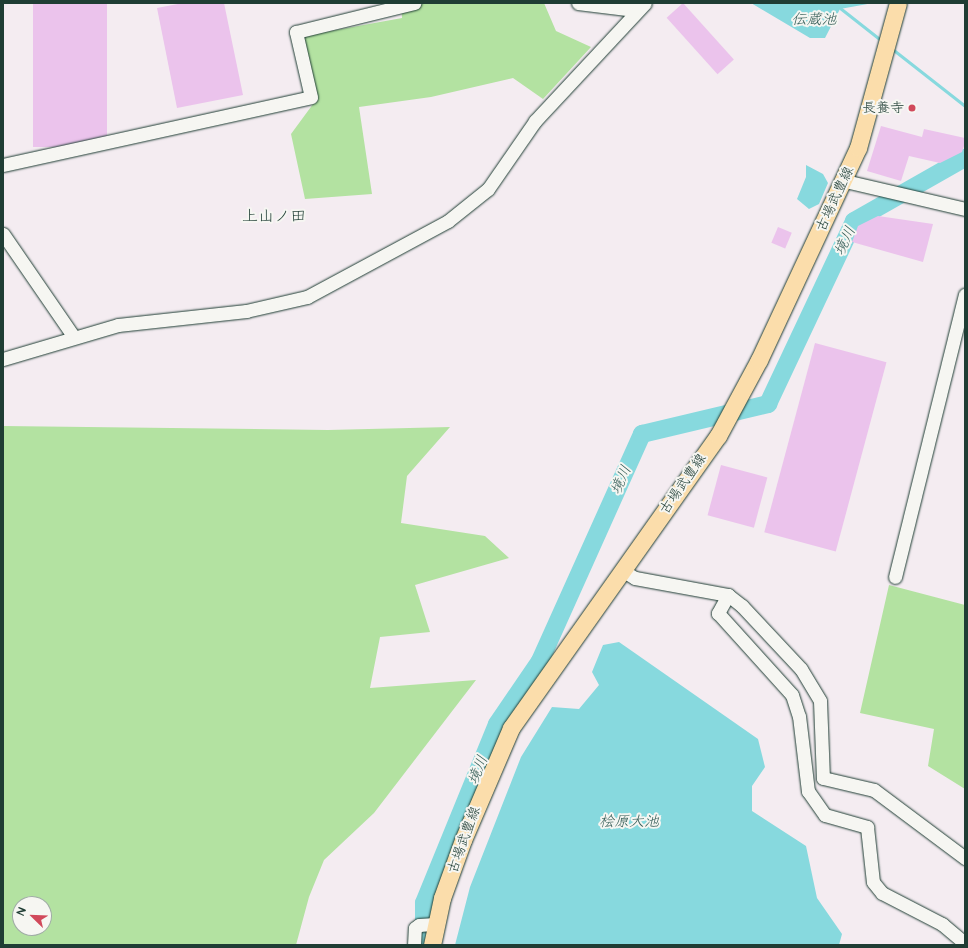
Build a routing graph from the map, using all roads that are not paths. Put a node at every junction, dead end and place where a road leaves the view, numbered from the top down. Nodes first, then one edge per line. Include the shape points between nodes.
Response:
1 (414, 3) edge
2 (578, 3) edge
3 (898, 3) edge
4 (640, 7) edge
5 (3, 165) edge
6 (845, 181) junction
7 (965, 209) edge
8 (3, 234) edge
9 (965, 295) edge
10 (73, 336) junction
11 (3, 359) edge
12 (622, 570) junction
13 (894, 577) dead end
14 (728, 595) junction
15 (965, 858) edge
16 (435, 924) junction
17 (962, 941) dead end
18 (414, 945) edge
19 (432, 945) edge

1 - 5 street via 296,32 311,97
2 - 4 street
3 - 6 main road, 古場武豊線 via 866,122
4 - 10 street via 535,121 488,189 448,221 307,297 276,306 118,326
6 - 7 street
6 - 12 main road, 古場武豊線 via 737,403 718,436
8 - 10 street
9 - 13 street
10 - 11 street
12 - 14 street via 635,578
12 - 16 main road, 古場武豊線 via 511,728 478,800
14 - 15 street via 787,653 820,701 823,778 874,790
14 - 17 street via 718,613 792,695 800,716 808,790 825,815 867,827 873,882 882,893 942,924
16 - 18 street via 415,928
16 - 19 main road, 古場武豊線

